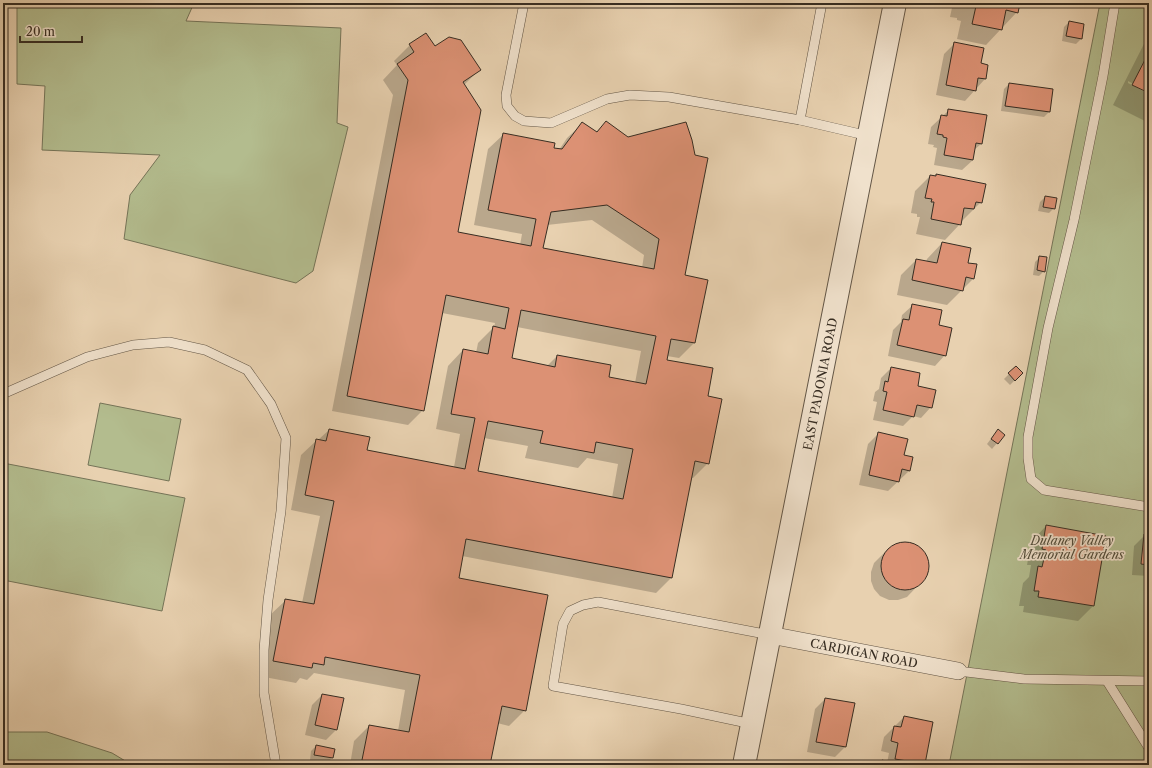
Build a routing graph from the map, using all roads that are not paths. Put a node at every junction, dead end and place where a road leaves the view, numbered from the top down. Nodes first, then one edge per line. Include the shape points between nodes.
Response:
1 (524, 3) edge
2 (822, 3) edge
3 (895, 3) edge
4 (1115, 3) edge
5 (800, 120) junction
6 (869, 136) junction
7 (3, 394) edge
8 (1149, 507) edge
9 (770, 635) junction
10 (958, 671) joint
11 (1149, 680) edge
12 (1107, 681) junction
13 (752, 724) junction
14 (1149, 748) edge
15 (276, 765) edge
16 (744, 765) edge

1 - 5 lane via 506,95 507,106 515,116 524,121 551,123 607,99 630,95 669,97
2 - 5 lane
3 - 6 street, EAST PADONIA ROAD
4 - 8 lane via 1074,220 1048,328 1028,437 1028,458 1031,479 1044,490
5 - 6 lane
6 - 9 street, EAST PADONIA ROAD
7 - 15 lane via 87,357 133,345 169,342 205,350 247,370 271,404 286,438 281,511 268,600 264,650 264,693
9 - 10 street, CARDIGAN ROAD
9 - 13 street, EAST PADONIA ROAD
9 - 13 lane via 598,602 570,611 563,624 553,686
10 - 12 lane via 1024,679
11 - 12 lane
12 - 14 lane
13 - 16 street, EAST PADONIA ROAD

